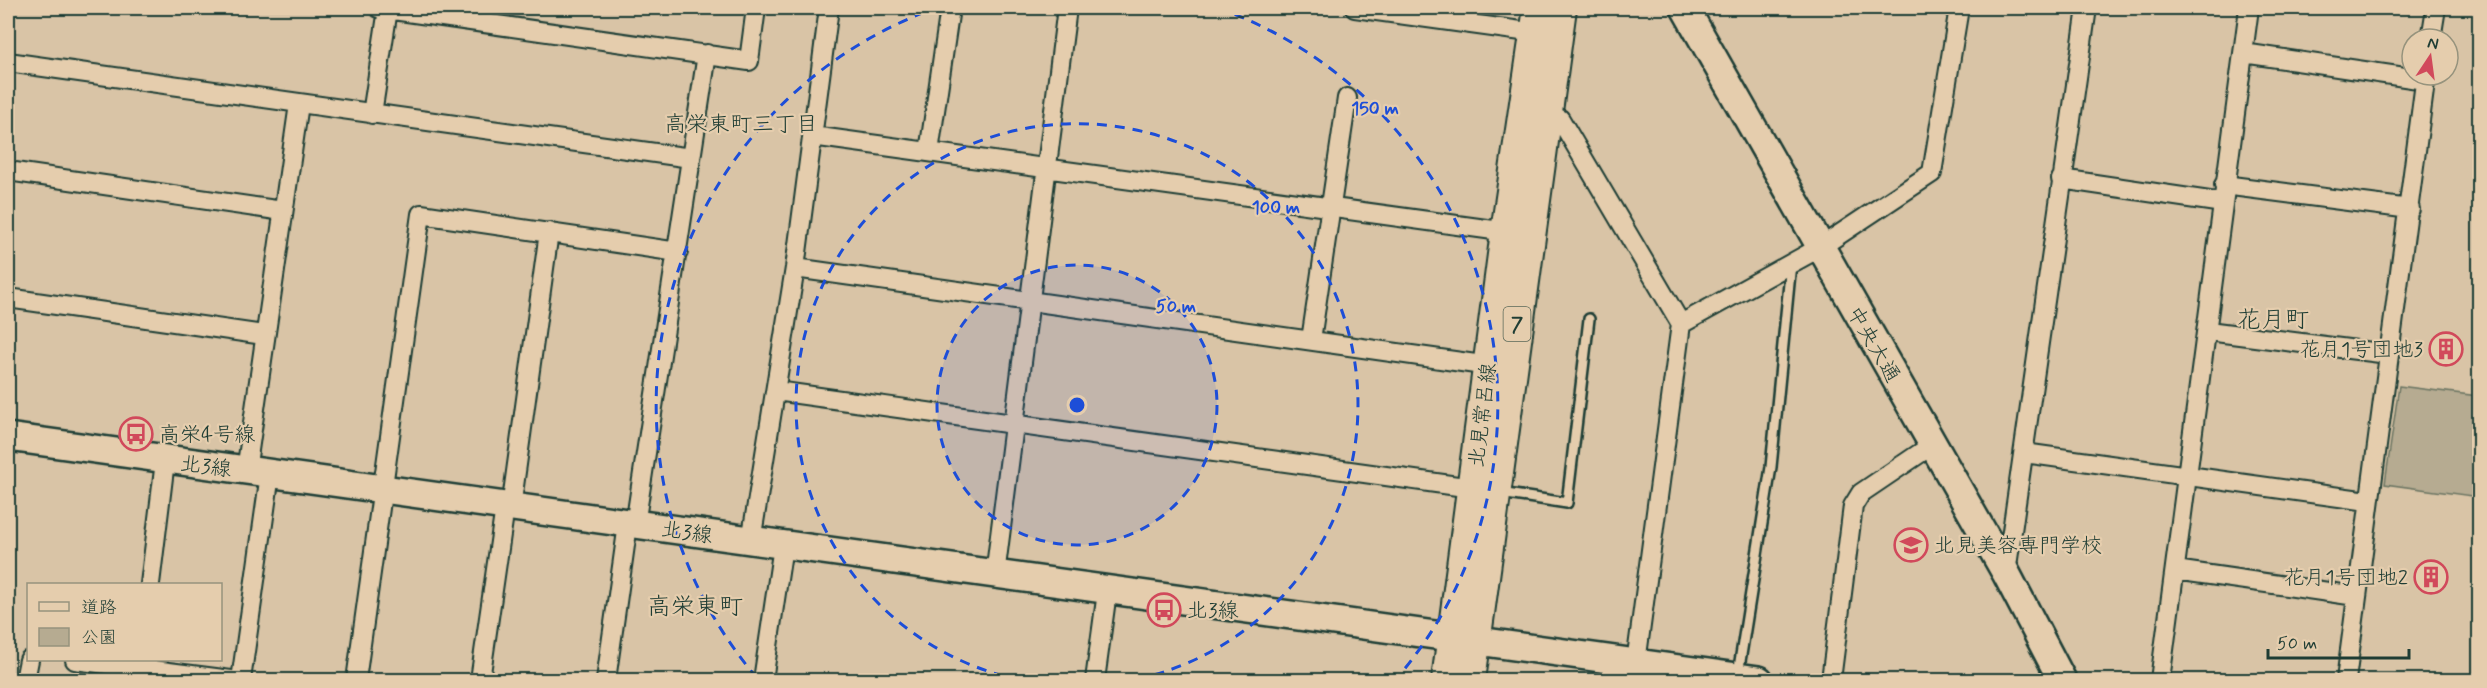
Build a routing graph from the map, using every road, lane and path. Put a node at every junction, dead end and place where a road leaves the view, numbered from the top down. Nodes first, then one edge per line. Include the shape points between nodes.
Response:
1 (384, 8) edge
2 (756, 8) edge
3 (829, 8) edge
4 (950, 8) edge
5 (1067, 8) edge
6 (1355, 8) edge
7 (1685, 8) edge
8 (1959, 8) edge
9 (2088, 8) edge
10 (2249, 8) edge
11 (2436, 8) edge
12 (1548, 21) edge
13 (2433, 27) edge
14 (2243, 53) junction
15 (707, 54) junction
16 (8, 62) edge
17 (2400, 74) edge
18 (2425, 87) edge
19 (1347, 98) dead end
20 (299, 104) junction
21 (372, 114) junction
22 (1545, 115) junction
23 (812, 136) junction
24 (929, 152) junction
25 (692, 158) junction
26 (1046, 170) junction
27 (8, 171) edge
28 (2061, 179) junction
29 (2224, 194) junction
30 (1330, 209) junction
31 (2410, 209) junction
32 (283, 211) junction
33 (549, 232) junction
34 (1517, 233) junction
35 (1820, 248) junction
36 (678, 252) junction
37 (1791, 263) junction
38 (795, 268) junction
39 (8, 298) edge
40 (1029, 300) junction
41 (1590, 319) dead end
42 (1681, 324) junction
43 (2208, 331) junction
44 (264, 335) junction
45 (1311, 340) junction
46 (2388, 354) junction
47 (1500, 367) junction
48 (776, 391) junction
49 (1015, 426) junction
50 (8, 437) edge
51 (1932, 445) junction
52 (2024, 453) junction
53 (165, 460) junction
54 (258, 472) junction
55 (2188, 475) junction
56 (380, 489) junction
57 (1483, 490) junction
58 (2368, 501) junction
59 (508, 507) junction
60 (632, 524) junction
61 (751, 541) junction
62 (783, 546) junction
63 (2175, 570) junction
64 (2006, 573) junction
65 (995, 575) junction
66 (150, 583) edge
67 (1107, 591) junction
68 (2356, 596) junction
69 (1464, 639) junction
70 (29, 661) edge
71 (81, 661) edge
72 (139, 670) edge
73 (1632, 672) edge
74 (1748, 679) edge
75 (763, 680) edge
76 (25, 681) edge
77 (231, 681) edge
78 (241, 681) edge
79 (356, 681) edge
80 (480, 681) edge
81 (606, 681) edge
82 (1095, 681) edge
83 (1447, 681) edge
84 (1470, 681) edge
85 (1831, 681) edge
86 (2062, 681) edge
87 (2160, 681) edge
88 (2346, 681) edge

1 - 15 street
1 - 21 street
2 - 15 street via 749,61
3 - 23 street
4 - 24 street
5 - 26 street
6 - 12 street
7 - 35 street, 中央大通
8 - 35 street via 1932,173
9 - 28 street
10 - 14 street
11 - 13 street
12 - 22 main road, 北見常呂線 / 7
12 - 34 main road, 北見常呂線 / 7
14 - 17 street
14 - 29 street
15 - 25 street
16 - 20 street
18 - 31 street
19 - 30 street
20 - 21 street
20 - 32 street
21 - 25 street
22 - 34 main road, 北見常呂線 / 7
22 - 42 street via 1560,119
23 - 24 street
23 - 38 street
24 - 26 street
25 - 36 street
26 - 30 street
26 - 40 street
27 - 32 street
28 - 29 street
28 - 52 street
29 - 31 street
29 - 43 street
30 - 34 street
30 - 45 street
31 - 46 street
32 - 44 street
33 - 36 street
33 - 56 street via 421,214
33 - 59 street
34 - 47 main road, 北見常呂線 / 7
35 - 37 street
35 - 51 street, 中央大通
36 - 60 street
37 - 42 street
37 - 74 lane
38 - 40 street
38 - 48 street
39 - 44 street
40 - 45 street
40 - 49 street
41 - 57 lane via 1567,503
42 - 73 street
43 - 46 street
43 - 55 street
44 - 54 street
45 - 47 street
46 - 58 street
47 - 57 main road, 北見常呂線 / 7
48 - 49 street
48 - 61 street
49 - 57 street
49 - 65 street
50 - 53 street, 北3線
51 - 64 street, 中央大通
51 - 85 street via 1861,493 1853,506
52 - 55 street
52 - 64 street
53 - 54 street, 北3線
53 - 66 street
54 - 56 street, 北3線
54 - 78 street
55 - 58 street
55 - 63 street
56 - 59 street, 北3線
56 - 79 street
57 - 69 main road, 北見常呂線 / 7
58 - 68 street
59 - 60 street, 北3線
59 - 80 street
60 - 61 street, 北3線
60 - 81 street
61 - 62 street, 北3線
62 - 65 street, 北3線
62 - 75 street
63 - 68 street
63 - 87 street
64 - 86 street, 中央大通
65 - 67 street, 北3線
67 - 69 street, 北3線
67 - 82 street
68 - 88 street
69 - 73 street, 北3線
69 - 83 main road, 北見常呂線 / 7
69 - 84 main road, 北見常呂線 / 7
70 - 76 street
71 - 72 street
72 - 77 street
73 - 74 street, 北3線

